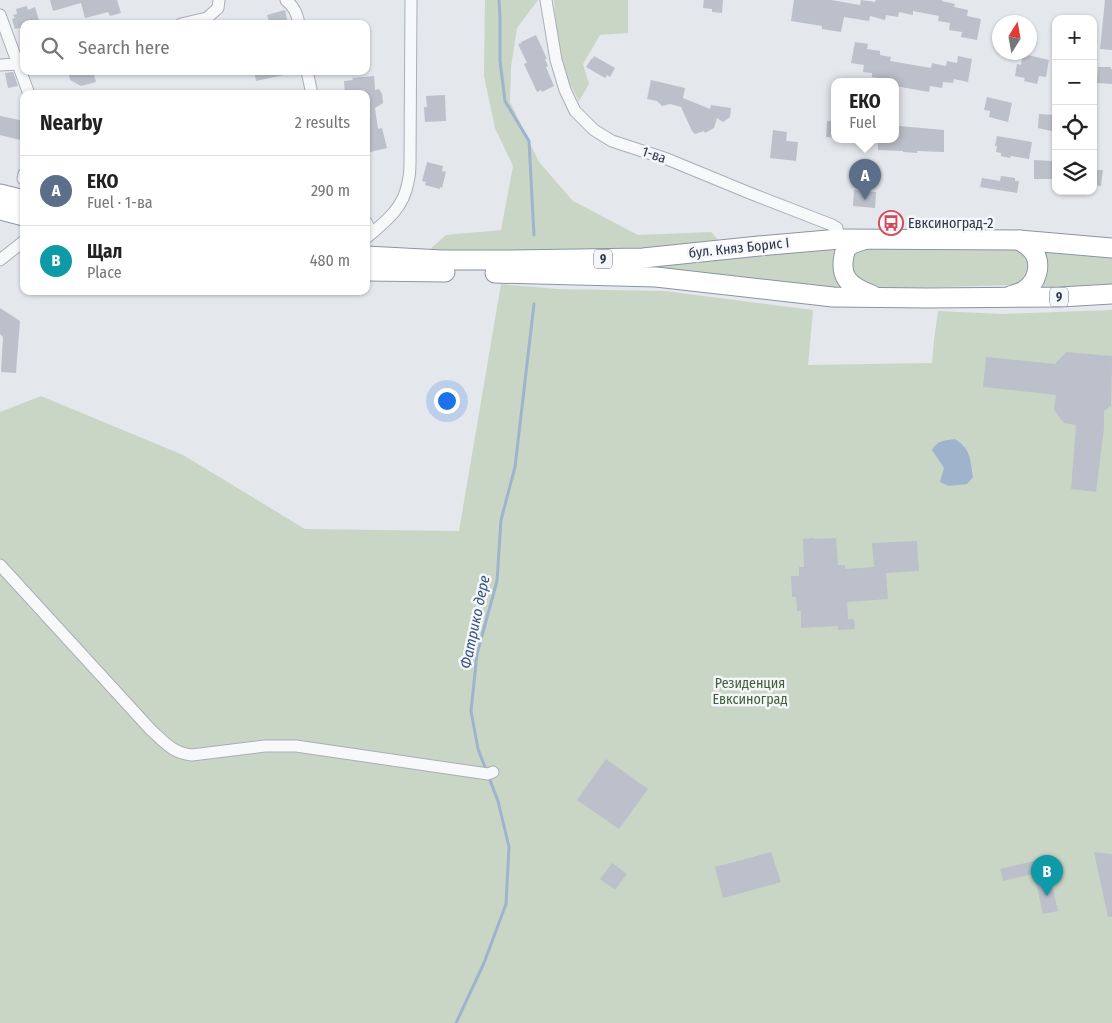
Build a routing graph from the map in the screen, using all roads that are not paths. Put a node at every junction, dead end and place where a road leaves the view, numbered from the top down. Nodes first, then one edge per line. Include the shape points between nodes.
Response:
1 (286, 0) edge
2 (411, 0) edge
3 (546, 0) edge
4 (219, 4) edge
5 (0, 15) edge
6 (198, 20) edge
7 (298, 20) edge
8 (20, 61) edge
9 (20, 63) edge
10 (0, 65) edge
11 (24, 75) edge
12 (308, 75) edge
13 (28, 90) edge
14 (311, 90) edge
15 (0, 194) edge
16 (20, 199) edge
17 (0, 210) edge
18 (20, 215) edge
19 (370, 235) edge
20 (839, 239) junction
21 (863, 240) junction
22 (1019, 240) junction
23 (20, 244) edge
24 (1112, 248) edge
25 (370, 256) edge
26 (0, 260) edge
27 (370, 271) edge
28 (1112, 294) edge
29 (879, 298) junction
30 (1006, 298) junction
31 (0, 565) edge
32 (493, 772) dead end

1 - 7 street via 293,6
2 - 19 street via 408,182 394,213
3 - 20 street, 1-ва via 556,60 565,90 575,111 594,130 612,141 667,159 832,225 838,228
4 - 6 street via 207,18
5 - 8 street
9 - 10 street
11 - 13 street
12 - 14 street
15 - 16 highway
17 - 18 highway
20 - 21 highway, бул. Княз Борис I / 9
20 - 25 highway, бул. Княз Борис I / 9 via 643,258 442,260
21 - 22 highway, бул. Княз Борис I / 9
21 - 29 highway via 846,248 844,273 852,286
22 - 24 highway, бул. Княз Борис I / 9
22 - 30 highway via 1034,253 1037,273 1026,290
23 - 26 street
27 - 29 highway, бул. Княз Борис I / 9 via 656,277 833,297
28 - 30 highway, бул. Княз Борис I / 9
29 - 30 highway, бул. Княз Борис I / 9
31 - 32 street via 151,730 182,754 296,746 488,774

